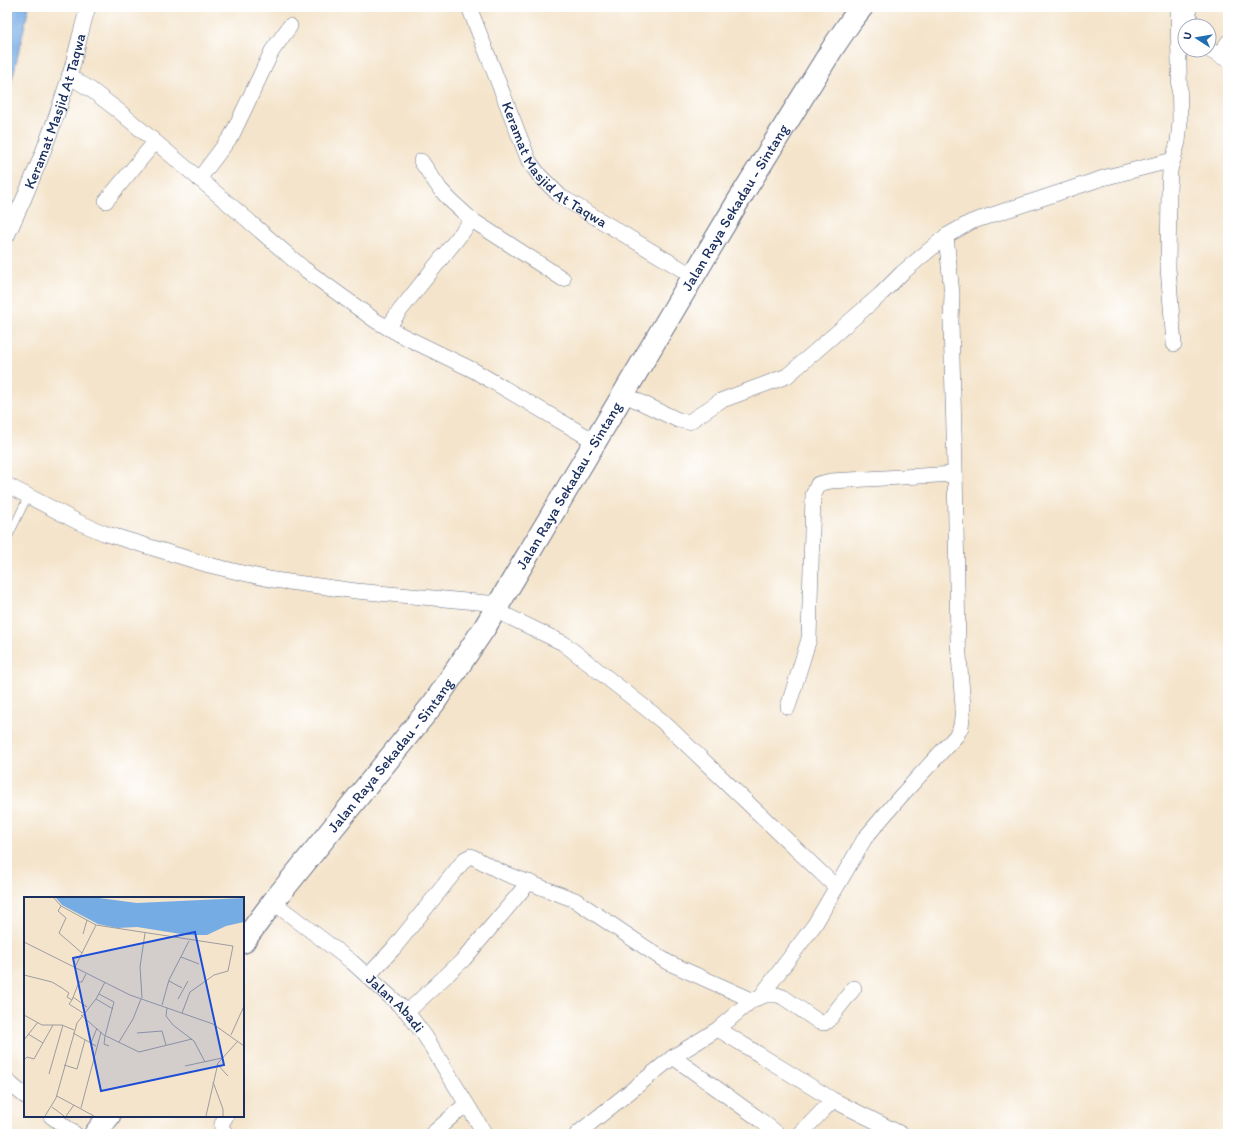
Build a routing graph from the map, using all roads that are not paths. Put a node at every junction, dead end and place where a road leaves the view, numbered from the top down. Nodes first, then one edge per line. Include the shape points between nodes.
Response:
1 (88, 7) edge
2 (468, 7) edge
3 (862, 7) edge
4 (1178, 7) edge
5 (1187, 7) edge
6 (1190, 18) edge
7 (290, 26) dead end
8 (1228, 42) edge
9 (1219, 55) edge
10 (69, 76) junction
11 (155, 142) junction
12 (421, 160) dead end
13 (1173, 160) junction
14 (199, 179) junction
15 (106, 201) dead end
16 (472, 220) junction
17 (7, 236) edge
18 (946, 236) junction
19 (693, 276) junction
20 (563, 279) dead end
21 (388, 328) junction
22 (1174, 344) dead end
23 (623, 394) junction
24 (596, 442) junction
25 (955, 474) junction
26 (7, 485) edge
27 (28, 496) junction
28 (7, 540) edge
29 (497, 607) junction
30 (788, 707) dead end
31 (529, 882) junction
32 (836, 887) junction
33 (273, 902) junction
34 (244, 941) edge
35 (368, 976) junction
36 (854, 988) dead end
37 (757, 998) junction
38 (407, 1012) junction
39 (718, 1029) junction
40 (673, 1057) junction
41 (7, 1081) edge
42 (24, 1095) edge
43 (833, 1100) junction
44 (466, 1104) junction
45 (52, 1117) edge
46 (108, 1117) edge
47 (226, 1117) edge
48 (75, 1134) edge
49 (95, 1134) edge
50 (227, 1134) edge
51 (432, 1134) edge
52 (485, 1134) edge
53 (577, 1134) edge
54 (778, 1134) edge
55 (800, 1134) edge
56 (901, 1134) edge

1 - 10 street, Keramat Masjid At Taqwa
2 - 19 street, Keramat Masjid At Taqwa via 526,154 539,175 560,196
3 - 19 highway, Jalan Raya Sekadau - Sintang via 834,46
4 - 13 street via 1180,122
5 - 6 street
7 - 14 street via 272,51 232,135
8 - 9 street
10 - 11 street via 105,100
10 - 17 street, Keramat Masjid At Taqwa via 20,209
11 - 14 street
11 - 15 street
12 - 16 street via 440,189
13 - 18 street via 1103,178 992,214
13 - 22 street via 1169,180 1168,268
14 - 21 street via 303,268
16 - 20 street
16 - 21 street
18 - 23 street via 787,376 720,401 689,422 678,420
18 - 25 street via 952,294
19 - 23 highway, Jalan Raya Sekadau - Sintang
21 - 24 street via 473,370
23 - 24 highway, Jalan Raya Sekadau - Sintang
24 - 29 highway, Jalan Raya Sekadau - Sintang
25 - 30 street via 831,481 818,484 813,495 809,639
25 - 32 street via 958,642 963,707 961,728 865,838
26 - 27 street
27 - 28 lane
27 - 29 street via 90,528 238,572 274,580
29 - 32 street via 563,643 662,721
29 - 33 highway, Jalan Raya Sekadau - Sintang via 434,703
31 - 35 street via 497,870 474,857 468,857
31 - 37 street via 575,900 667,962
31 - 38 street via 464,959
32 - 37 street via 815,924
33 - 34 highway, Jalan Raya Sekadau - Sintang
33 - 35 street, Jalan Abadi
35 - 38 street, Jalan Abadi
36 - 37 street via 824,1023 783,997 772,995
37 - 39 street
38 - 44 street, Jalan Abadi via 425,1036
39 - 40 street
39 - 43 street
40 - 53 street
40 - 54 street
41 - 42 street
43 - 55 street
43 - 56 street
44 - 51 street
44 - 52 street, Jalan Abadi
45 - 48 street
46 - 49 highway
47 - 50 street via 221,1126

